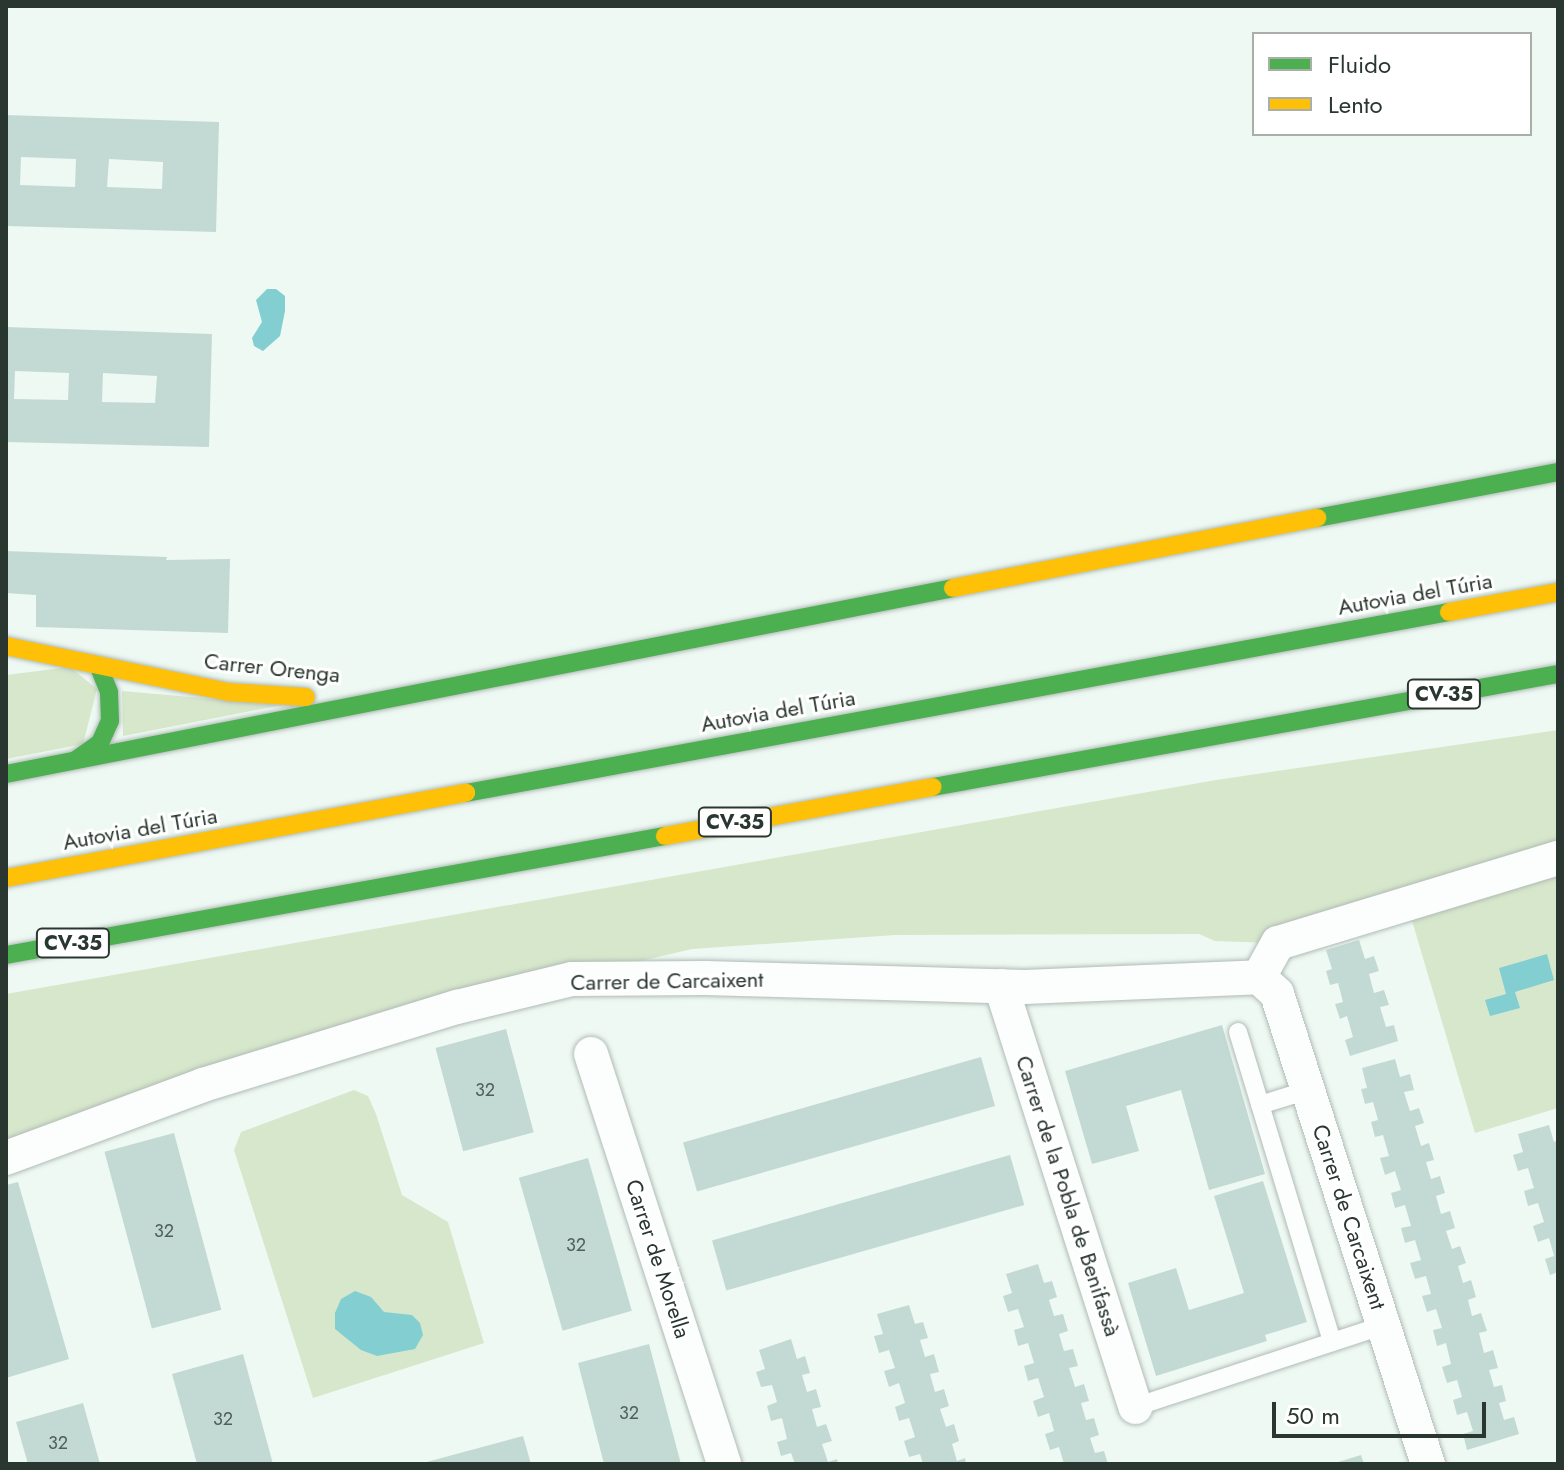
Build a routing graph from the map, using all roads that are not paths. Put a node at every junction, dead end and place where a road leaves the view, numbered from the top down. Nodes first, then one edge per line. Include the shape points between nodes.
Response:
1 (1558, 472) edge
2 (1558, 592) edge
3 (6, 646) edge
4 (99, 667) junction
5 (1558, 674) edge
6 (364, 701) junction
7 (77, 759) junction
8 (6, 774) edge
9 (1558, 858) edge
10 (6, 878) edge
11 (6, 955) edge
12 (1259, 977) junction
13 (1001, 986) junction
14 (1238, 1032) dead end
15 (591, 1054) dead end
16 (1308, 1090) junction
17 (1260, 1105) junction
18 (6, 1158) edge
19 (1384, 1325) junction
20 (1332, 1342) junction
21 (1135, 1407) joint
22 (724, 1464) edge
23 (1428, 1464) edge

1 - 6 main road
2 - 10 main road, Autovia del Túria
3 - 4 main road, Carrer Orenga
4 - 6 main road, Carrer Orenga via 228,692
4 - 7 main road via 109,692 110,721 100,743
5 - 11 main road, CV-35
6 - 7 main road, Carrer Orenga
7 - 8 main road, Carrer Orenga
9 - 12 street via 1278,943
12 - 13 street, Carrer de Carcaixent
12 - 16 street, Carrer de Carcaixent via 1277,994
13 - 18 street, Carrer de Carcaixent via 572,979 457,1007 203,1085
13 - 21 street, Carrer de la Pobla de Benifassà
14 - 17 lane
15 - 22 street, Carrer de Morella
16 - 17 lane
16 - 19 street, Carrer de Carcaixent
17 - 20 lane
19 - 20 lane
19 - 23 street, Carrer de Carcaixent
20 - 21 lane

